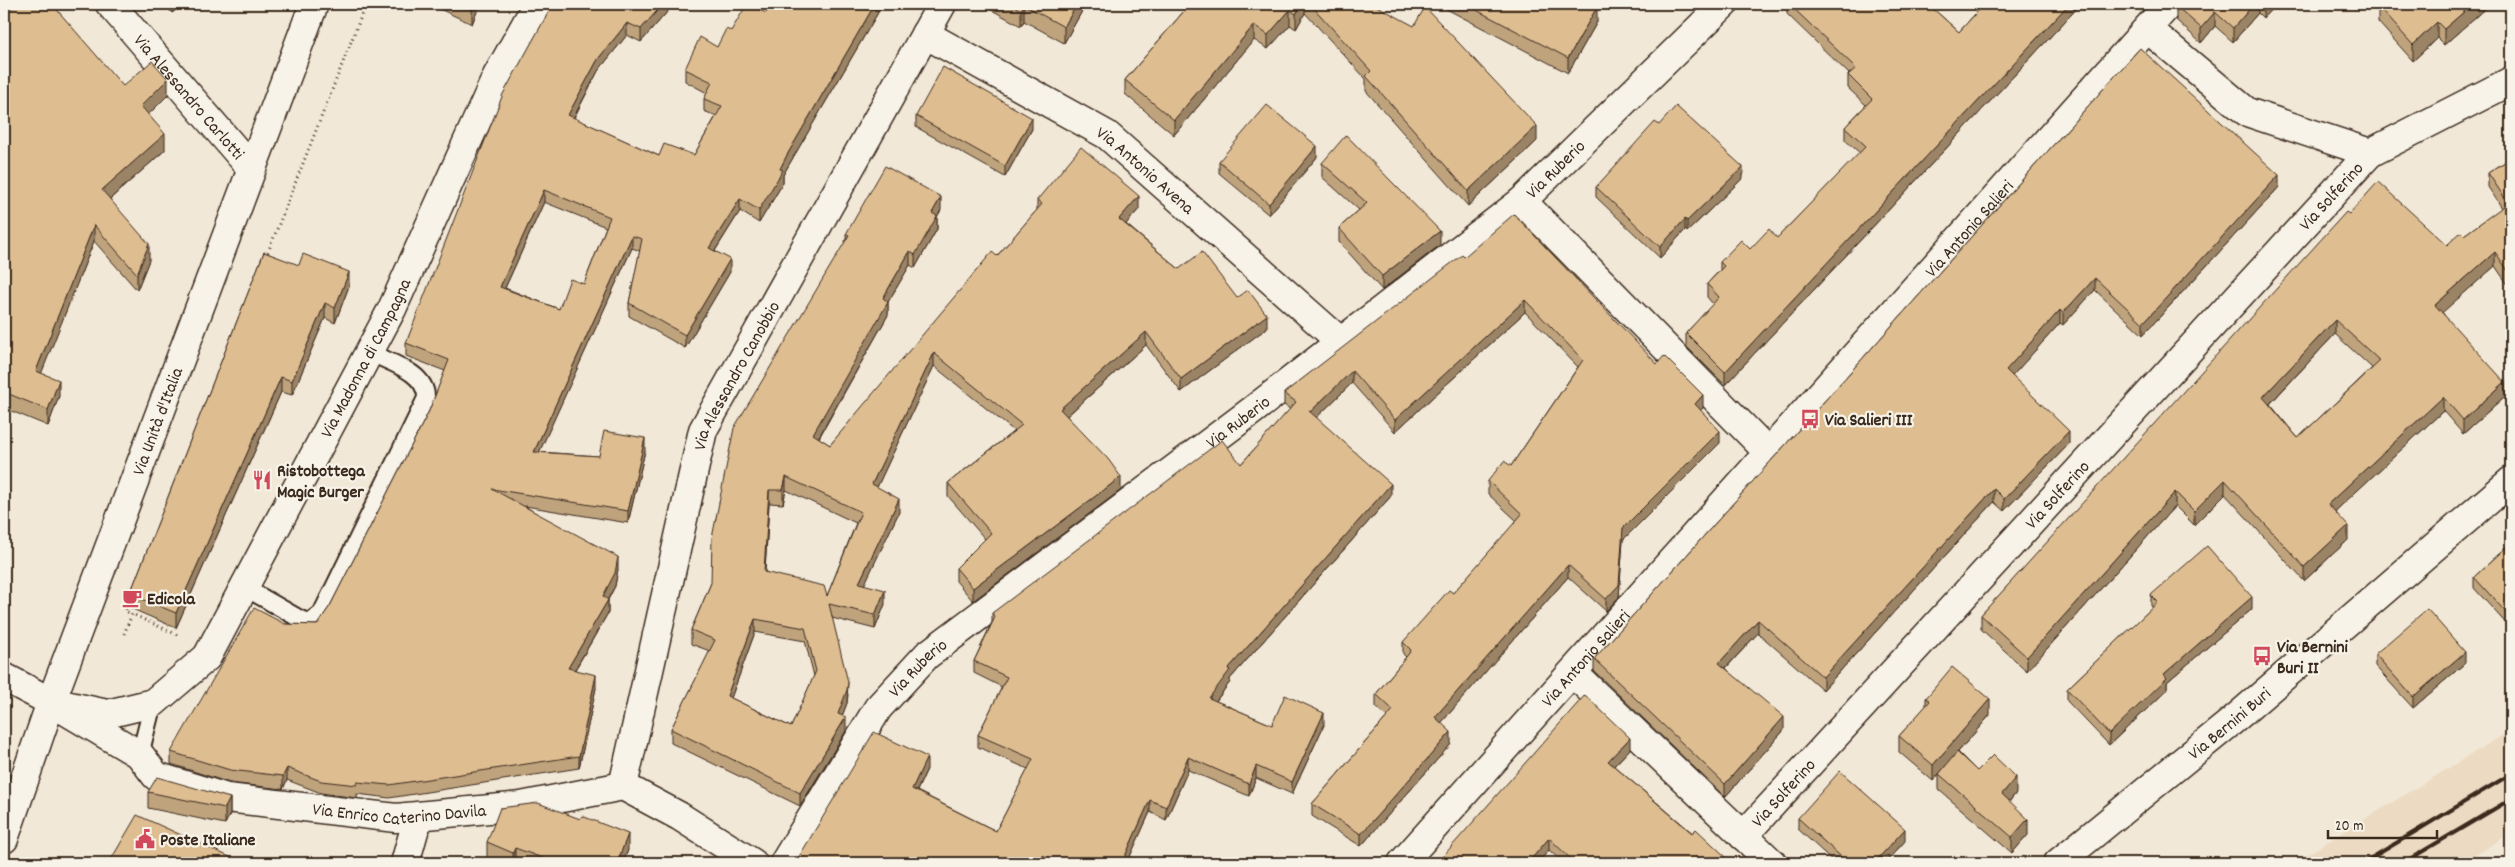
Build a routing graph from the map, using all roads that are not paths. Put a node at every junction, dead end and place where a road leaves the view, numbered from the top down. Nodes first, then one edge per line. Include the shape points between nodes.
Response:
1 (110, 4) edge
2 (314, 4) edge
3 (537, 4) edge
4 (942, 4) edge
5 (1724, 4) edge
6 (2169, 4) edge
7 (2148, 29) junction
8 (925, 34) junction
9 (2511, 81) edge
10 (2370, 152) junction
11 (251, 168) junction
12 (1522, 201) junction
13 (1341, 342) junction
14 (369, 352) junction
15 (1769, 452) junction
16 (2511, 481) edge
17 (244, 587) junction
18 (1573, 673) junction
19 (4, 677) edge
20 (51, 702) junction
21 (153, 703) junction
22 (140, 755) junction
23 (623, 786) junction
24 (418, 817) junction
25 (1743, 836) junction
26 (4, 839) edge
27 (405, 863) edge
28 (752, 863) edge
29 (784, 863) edge
30 (1402, 863) edge
31 (1772, 863) edge
32 (2058, 863) edge

1 - 11 street, Via Alessandro Carlotti
2 - 11 street, Via Unità d'Italia
3 - 14 street, Via Madonna di Campagna via 497,76 392,309
4 - 8 street, Via Alessandro Canobbio
5 - 12 street, Via Ruberio
6 - 7 street, Via Antonio Salieri
7 - 10 street, Via Solferino via 2247,112
7 - 15 street, Via Antonio Salieri
8 - 13 street, Via Antonio Avena via 1107,135
8 - 23 street, Via Alessandro Canobbio via 703,430
9 - 10 street, Via Solferino
10 - 25 street, Via Solferino
11 - 20 street, Via Unità d'Italia
12 - 13 street, Via Ruberio
12 - 15 street
13 - 29 street, Via Ruberio via 927,655 878,708
14 - 17 street, Via Madonna di Campagna
14 - 17 lane via 417,376 426,390 426,398 321,614 309,622 300,619
15 - 18 street, Via Antonio Salieri
16 - 32 street, Via Bernini Buri via 2231,722
17 - 21 street, Via Madonna di Campagna via 207,657
18 - 25 street, Via Solferino
18 - 30 street, Via Antonio Salieri
19 - 20 street
20 - 21 street, Via Madonna di Campagna via 106,714
20 - 22 street, Via Enrico Caterino Davila
20 - 26 street, Via Unità d'Italia
21 - 22 lane
22 - 24 street, Via Enrico Caterino Davila via 156,776 227,798 396,818
23 - 24 street, Via Enrico Caterino Davila via 521,806
23 - 28 street via 679,816
24 - 27 street
25 - 31 street, Via Solferino

